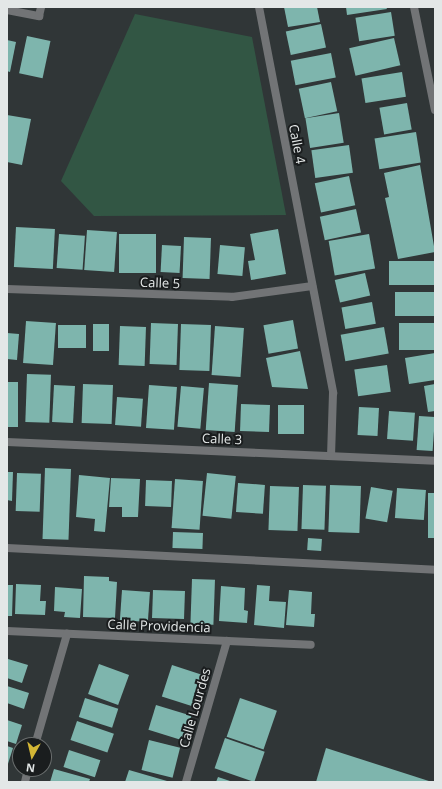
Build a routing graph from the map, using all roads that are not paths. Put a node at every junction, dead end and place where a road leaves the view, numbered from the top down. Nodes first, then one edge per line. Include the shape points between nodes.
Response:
1 (41, 7) edge
2 (258, 7) edge
3 (414, 7) edge
4 (7, 10) edge
5 (435, 110) edge
6 (312, 286) junction
7 (7, 289) edge
8 (7, 442) edge
9 (331, 456) junction
10 (435, 460) edge
11 (7, 548) edge
12 (435, 570) edge
13 (7, 631) edge
14 (67, 634) junction
15 (228, 641) junction
16 (311, 645) dead end
17 (37, 737) edge
18 (186, 782) edge

1 - 4 street via 39,16
2 - 6 street, Calle 4
3 - 5 street
6 - 7 street, Calle 5 via 232,297
6 - 9 street, Calle 4 via 333,393
8 - 9 street, Calle 3
9 - 10 street, Calle 3
11 - 12 street
13 - 14 street, Calle Providencia
14 - 15 street, Calle Providencia
14 - 17 street
15 - 16 street, Calle Providencia
15 - 18 street, Calle Lourdes

